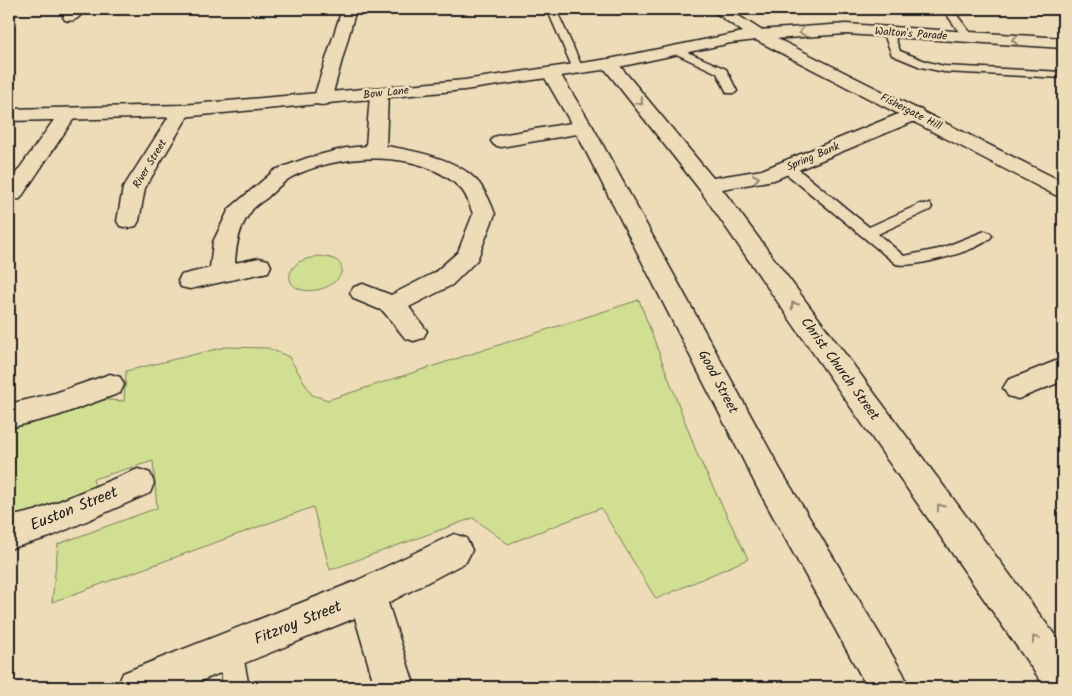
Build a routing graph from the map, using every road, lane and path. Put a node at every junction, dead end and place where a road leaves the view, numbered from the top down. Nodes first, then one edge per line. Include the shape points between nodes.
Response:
1 (349, 9) edge
2 (551, 9) edge
3 (719, 9) edge
4 (950, 12) dead end
5 (888, 32) junction
6 (758, 35) junction
7 (968, 38) junction
8 (1063, 42) edge
9 (676, 50) junction
10 (609, 64) junction
11 (578, 69) junction
12 (551, 73) junction
13 (1063, 75) edge
14 (731, 91) dead end
15 (379, 94) junction
16 (322, 100) junction
17 (182, 111) junction
18 (68, 114) junction
19 (915, 114) junction
20 (9, 115) edge
21 (583, 127) junction
22 (501, 141) dead end
23 (376, 150) junction
24 (788, 168) junction
25 (708, 185) junction
26 (1063, 190) edge
27 (12, 194) dead end
28 (925, 207) dead end
29 (128, 221) dead end
30 (868, 233) junction
31 (985, 236) dead end
32 (260, 266) dead end
33 (222, 274) junction
34 (190, 281) dead end
35 (363, 293) dead end
36 (392, 305) junction
37 (414, 331) dead end
38 (1063, 369) edge
39 (110, 385) dead end
40 (1018, 388) dead end
41 (9, 416) edge
42 (138, 483) dead end
43 (9, 533) edge
44 (454, 550) dead end
45 (367, 595) junction
46 (230, 650) junction
47 (1063, 679) edge
48 (137, 687) edge
49 (236, 687) edge
50 (395, 687) edge
51 (889, 687) edge

1 - 16 street
2 - 11 lane
3 - 6 street, Fishergate Hill
4 - 7 lane
5 -> 6 street, Walton's Parade via 814,29 786,35
5 - 7 street, Walton's Parade
5 - 13 lane via 896,53 925,65 944,69
6 - 9 street, Bow Lane
6 - 19 street, Fishergate Hill
8 -> 7 street, Walton's Parade
9 - 10 street, Bow Lane
9 - 14 lane via 722,71
10 - 11 street, Bow Lane
10 -> 25 street, Christ Church Street
11 - 12 street, Bow Lane
12 - 15 street, Bow Lane
12 - 21 street, Good Street
15 - 16 street, Bow Lane
15 - 23 street
16 - 17 street, Bow Lane
17 - 18 street, Bow Lane
17 - 29 street, River Street via 134,188
18 - 20 street, Bow Lane
18 - 27 street
19 - 24 street, Spring Bank
19 - 26 street, Fishergate Hill
21 - 22 street
21 - 51 street, Good Street via 769,479
23 - 33 street via 314,162 282,174 240,209 225,242
23 - 36 street via 410,156 454,174 470,186 484,214 469,255 443,279
25 -> 24 street, Spring Bank via 767,176
24 - 30 lane
47 -> 25 street, Christ Church Street
28 - 30 lane
30 - 31 lane via 901,261 919,260
32 - 33 street
33 - 34 street
35 - 36 street
36 - 37 street
38 - 40 street
39 - 41 street via 57,404
42 - 43 street, Euston Street via 38,526
44 - 45 street, Fitzroy Street
45 - 46 street, Fitzroy Street
45 - 50 street
46 - 48 street, Fitzroy Street
46 - 49 lane

